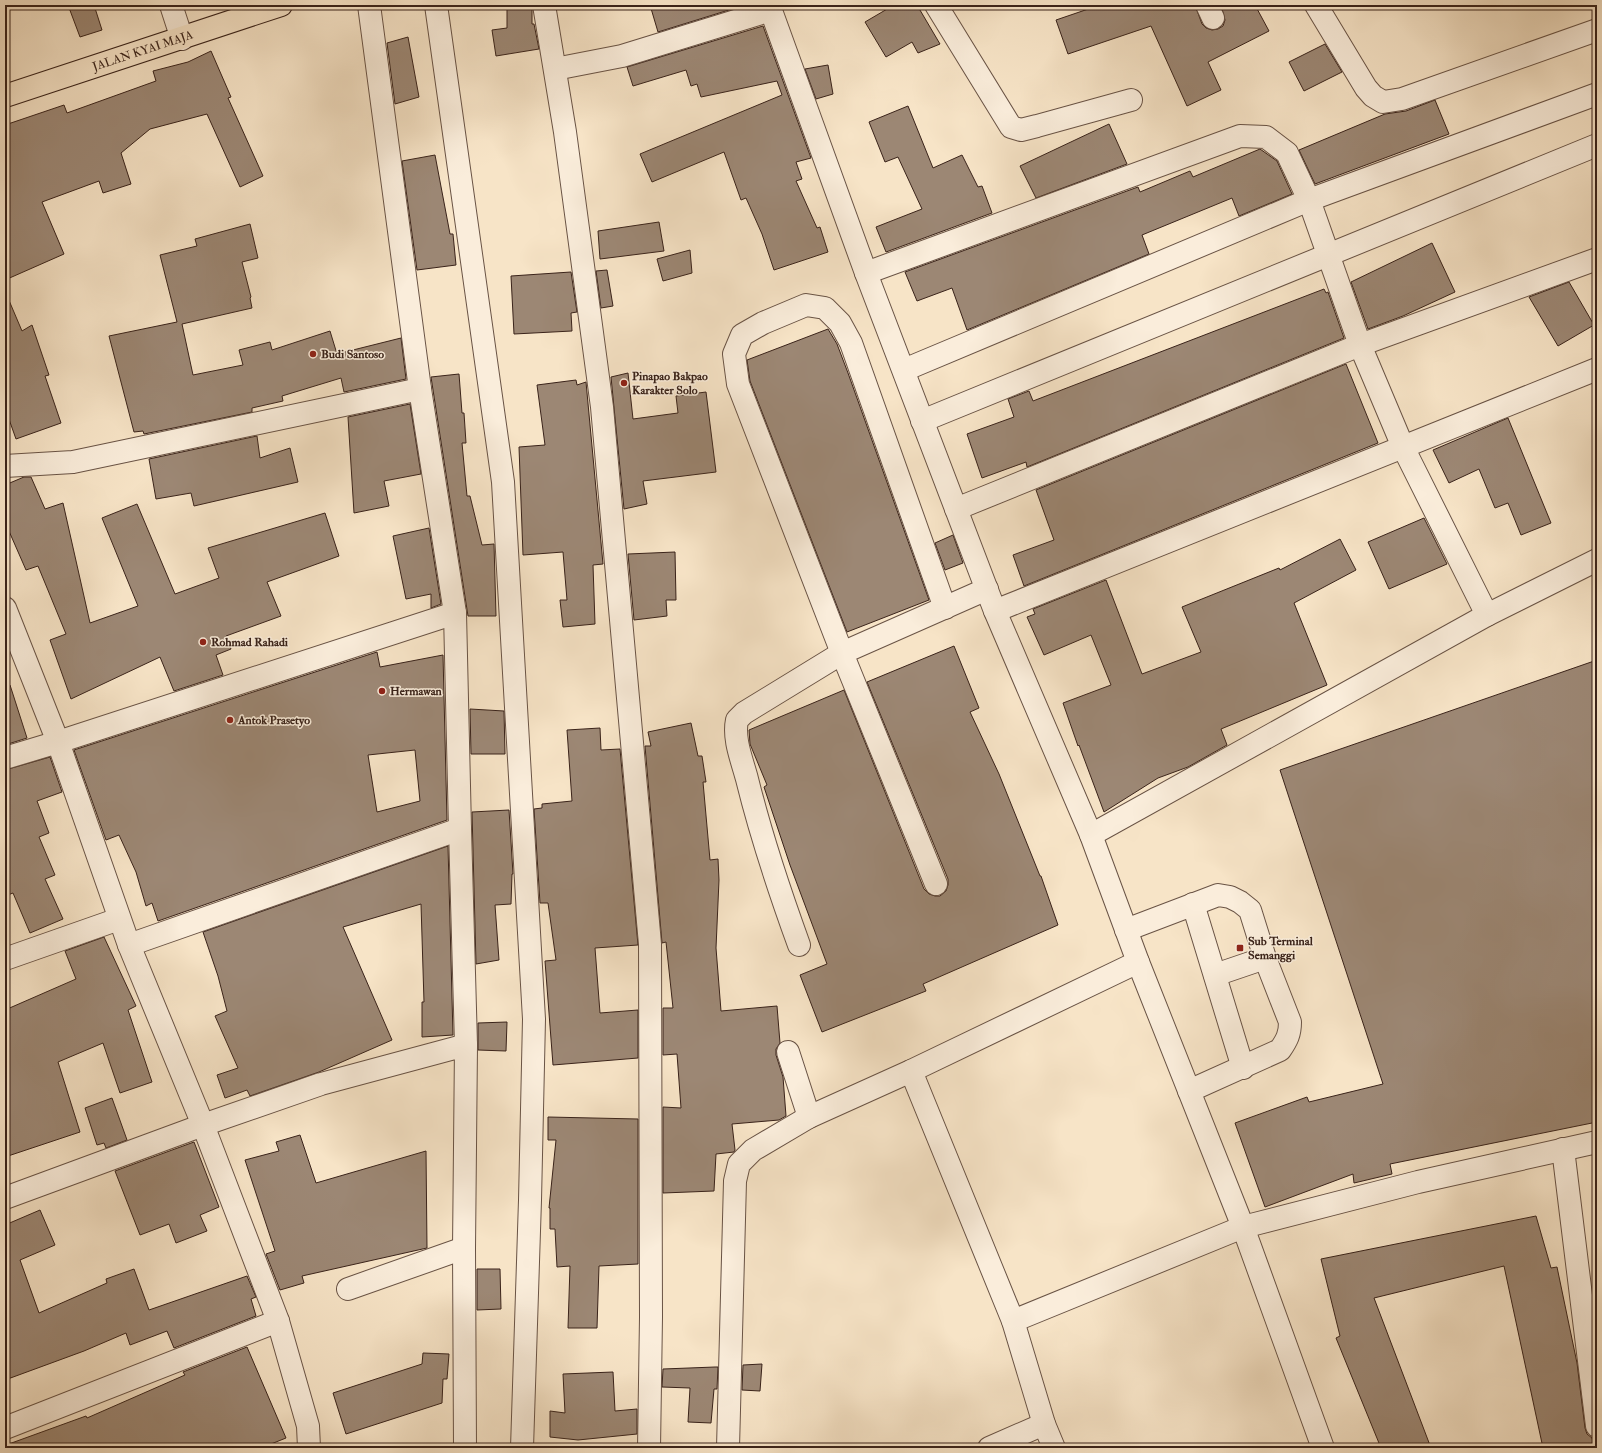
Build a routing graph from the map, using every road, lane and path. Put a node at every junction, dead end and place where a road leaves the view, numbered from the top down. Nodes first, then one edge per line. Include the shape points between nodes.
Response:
1 (171, 5) edge
2 (281, 5) edge
3 (370, 5) edge
4 (436, 5) edge
5 (544, 5) edge
6 (936, 5) edge
7 (1316, 5) edge
8 (770, 7) edge
9 (1597, 30) edge
10 (182, 39) junction
11 (555, 69) junction
12 (1597, 94) edge
13 (5, 96) edge
14 (1131, 100) dead end
15 (1597, 145) edge
16 (1309, 200) junction
17 (1328, 254) junction
18 (1597, 259) edge
19 (866, 272) junction
20 (1360, 345) junction
21 (1597, 369) edge
22 (904, 370) junction
23 (420, 389) junction
24 (922, 421) junction
25 (1403, 447) junction
26 (5, 466) edge
27 (956, 509) junction
28 (1597, 560) edge
29 (987, 589) junction
30 (5, 608) edge
31 (945, 608) junction
32 (995, 611) junction
33 (455, 613) junction
34 (1487, 615) junction
35 (842, 653) junction
36 (58, 742) junction
37 (5, 758) edge
38 (460, 829) junction
39 (1091, 836) junction
40 (936, 884) dead end
41 (1193, 904) junction
42 (120, 919) junction
43 (1126, 930) junction
44 (129, 945) junction
45 (799, 945) dead end
46 (1265, 958) junction
47 (5, 959) edge
48 (1138, 962) junction
49 (1215, 975) junction
50 (466, 1045) junction
51 (788, 1052) dead end
52 (1242, 1068) junction
53 (911, 1071) junction
54 (1189, 1091) junction
55 (809, 1117) junction
56 (203, 1125) junction
57 (1597, 1142) edge
58 (1563, 1149) junction
59 (5, 1198) edge
60 (1243, 1227) junction
61 (464, 1248) junction
62 (348, 1290) dead end
63 (278, 1321) junction
64 (1013, 1321) junction
65 (1044, 1424) junction
66 (1597, 1426) edge
67 (5, 1428) edge
68 (309, 1448) edge
69 (465, 1448) edge
70 (522, 1448) edge
71 (649, 1448) edge
72 (728, 1448) edge
73 (989, 1448) edge
74 (1054, 1448) edge
75 (1322, 1448) edge

1 - 10 street
2 - 10 main road, JALAN KYAI MAJA
3 - 23 street
4 - 70 street via 503,482 534,1019
5 - 11 street
6 - 14 street via 1011,127 1021,130
7 - 9 street via 1366,88 1383,102 1402,99
8 - 11 street via 622,56
8 - 19 street
10 - 13 main road, JALAN KYAI MAJA
11 - 71 street via 602,407 650,944
12 - 16 street
15 - 17 street
16 - 17 street
16 - 19 street via 1287,153 1266,137 1240,136
16 - 22 street
17 - 20 street
17 - 24 street
18 - 20 street
19 - 22 street
20 - 25 street
20 - 27 street
21 - 25 street
22 - 24 street
23 - 26 street via 73,462
23 - 33 street
24 - 27 street
25 - 32 street
25 - 34 street
27 - 29 street
28 - 34 street
29 - 31 street
29 - 32 street
30 - 36 street
31 - 35 street
31 - 35 street via 851,343 840,323 825,308 806,306 763,323 742,335 734,354 738,384
32 - 39 street
33 - 36 street
33 - 38 street
34 - 39 street
35 - 40 street
35 - 45 street via 744,713 737,720 736,726 737,740 759,830
36 - 37 street
36 - 42 street
38 - 44 street
38 - 50 street
39 - 43 street
41 - 43 street
41 - 46 street via 1218,895 1240,902 1250,910
41 - 49 street
42 - 44 street
42 - 47 street
43 - 48 street
44 - 56 street
46 - 49 street
46 - 52 street via 1290,1022 1290,1032 1280,1050
48 - 53 street
48 - 54 street
49 - 52 street
50 - 56 street via 321,1084
50 - 61 street
51 - 55 street
52 - 54 street
53 - 55 street
53 - 64 street
54 - 60 street
55 - 72 street via 753,1150 739,1164 735,1181
56 - 59 street
56 - 63 street
57 - 58 street
58 - 60 street via 1418,1182
58 - 66 street
60 - 64 street
60 - 75 street
61 - 62 street
61 - 69 street
63 - 67 street
63 - 68 street via 308,1426
64 - 65 street
65 - 73 street
65 - 74 street

